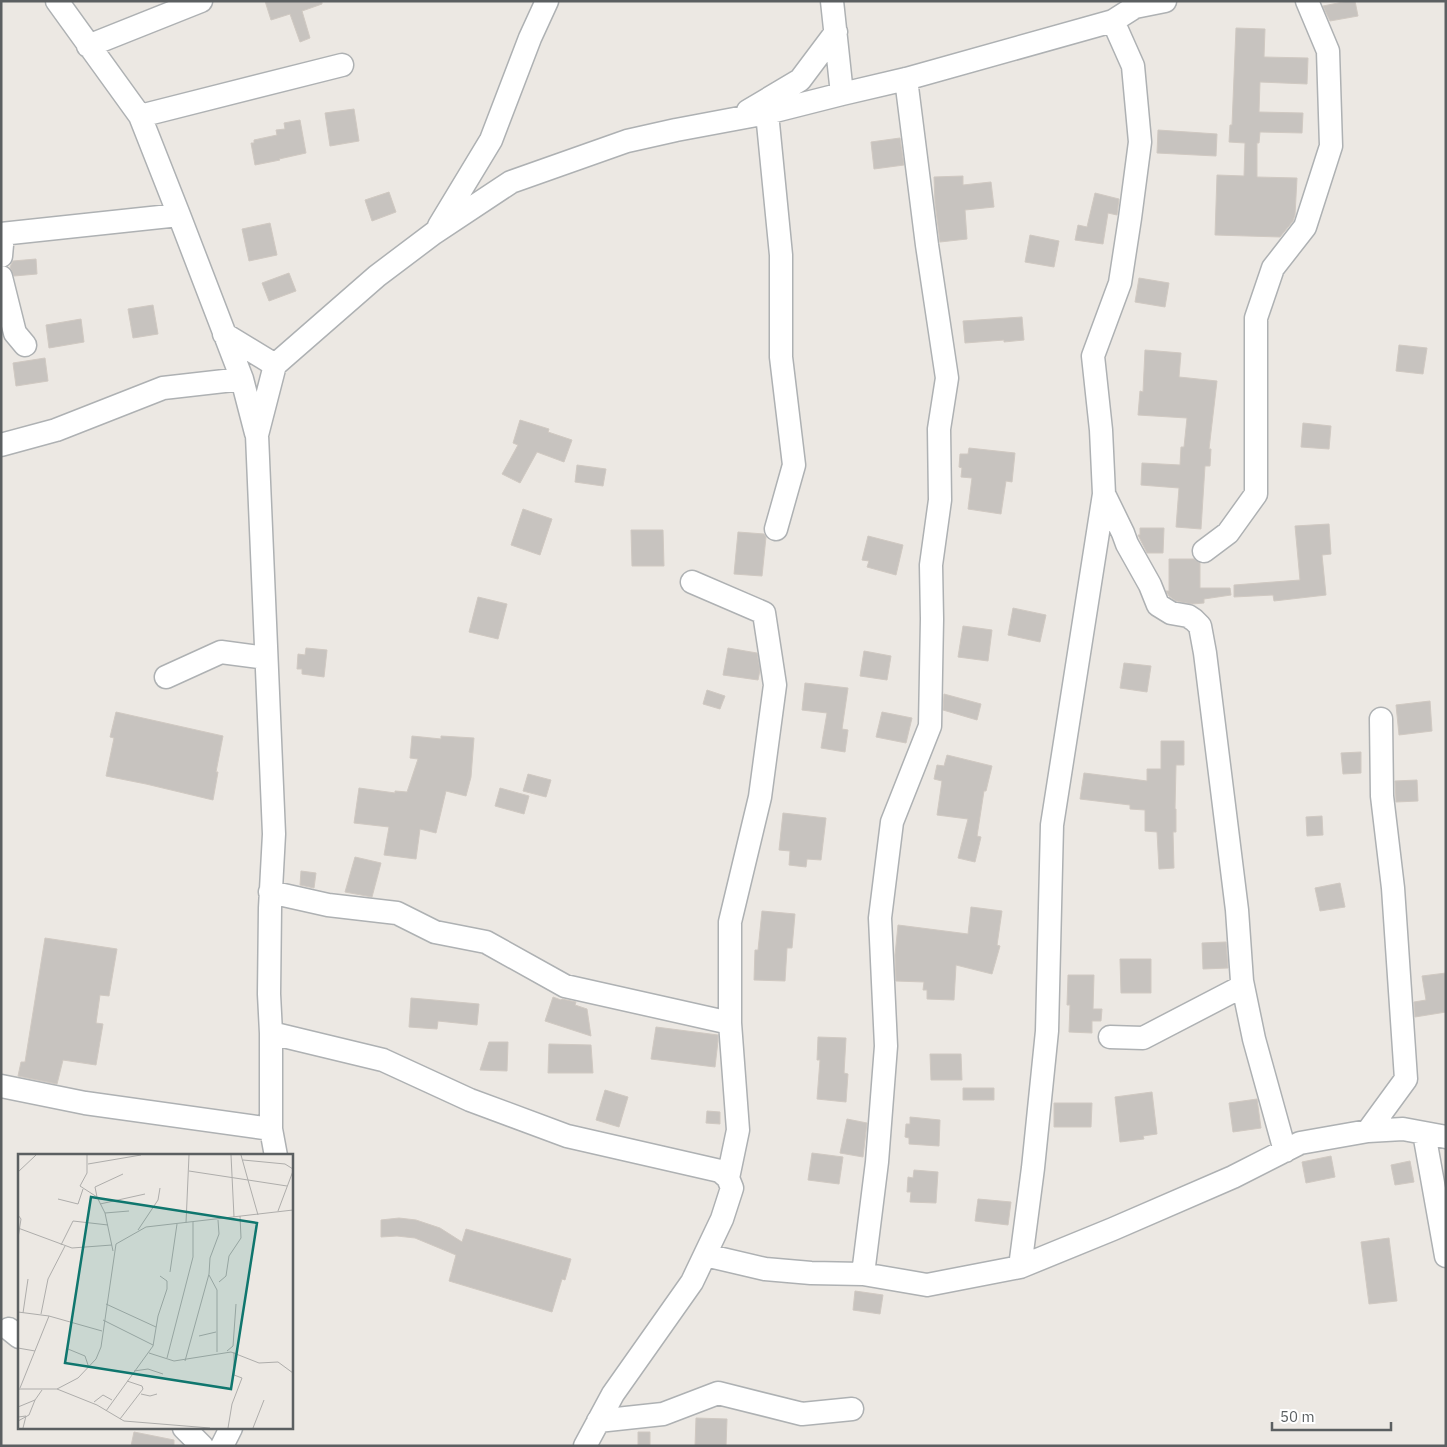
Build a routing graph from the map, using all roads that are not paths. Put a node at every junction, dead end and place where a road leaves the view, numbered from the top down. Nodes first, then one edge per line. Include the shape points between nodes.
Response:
1 (57, 1) edge
2 (201, 1) edge
3 (547, 1) edge
4 (832, 1) edge
5 (1165, 1) edge
6 (1307, 1) edge
7 (1113, 21) junction
8 (836, 32) junction
9 (88, 46) junction
10 (342, 65) dead end
11 (906, 79) junction
12 (842, 94) junction
13 (767, 113) junction
14 (140, 116) junction
15 (734, 119) junction
16 (180, 215) junction
17 (434, 233) junction
18 (2, 234) edge
19 (1, 256) edge
20 (1, 277) edge
21 (224, 334) junction
22 (25, 345) dead end
23 (275, 364) junction
24 (242, 379) junction
25 (257, 435) junction
26 (1, 445) edge
27 (1104, 494) junction
28 (776, 529) dead end
29 (1204, 551) dead end
30 (692, 582) dead end
31 (266, 658) junction
32 (166, 677) dead end
33 (1381, 718) dead end
34 (270, 892) junction
35 (1243, 986) junction
36 (730, 1023) junction
37 (270, 1032) junction
38 (1110, 1038) dead end
39 (1, 1086) edge
40 (271, 1129) junction
41 (1368, 1131) junction
42 (1435, 1135) edge
43 (1285, 1151) junction
44 (276, 1154) edge
45 (1438, 1162) edge
46 (728, 1178) junction
47 (705, 1255) junction
48 (1446, 1256) edge
49 (1020, 1267) junction
50 (863, 1274) junction
51 (852, 1409) dead end
52 (598, 1421) junction
53 (186, 1430) edge
54 (230, 1430) edge
55 (202, 1446) edge
56 (222, 1446) edge
57 (585, 1446) edge

1 - 9 street
2 - 9 street
3 - 17 street via 491,140
4 - 8 street
5 - 7 street via 1135,7
6 - 29 street via 1328,51 1331,146 1305,227 1273,268 1256,318 1256,494 1228,533
7 - 11 street
7 - 27 street via 1133,66 1140,142 1120,283 1093,356
8 - 12 street
8 - 15 street via 800,80
9 - 14 street
10 - 14 street
11 - 12 street
11 - 50 street via 947,378 939,429 940,500 931,565 930,726 892,822 880,918 886,1046 877,1162
12 - 13 street
13 - 15 street
13 - 28 street via 781,256 781,357 794,465
14 - 16 street
15 - 17 street via 627,140 511,182
16 - 18 street
16 - 21 street
17 - 23 street via 377,276
18 - 19 street
20 - 22 street via 15,333
21 - 23 street
21 - 24 street
23 - 25 street
24 - 25 street
24 - 26 street via 163,388 56,430
25 - 31 street
27 - 35 street via 1158,605 1171,613 1188,616 1200,626
27 - 49 street via 1052,825 1047,1031
30 - 36 street via 764,613 775,685 760,798 730,922
31 - 32 street via 221,652
31 - 34 street via 274,834
33 - 41 street via 1382,796 1393,888 1406,1079
34 - 36 street via 328,905 397,912 435,932 486,942 565,986
34 - 37 street
35 - 38 street via 1143,1038
35 - 43 street
36 - 46 street via 738,1130
37 - 40 street
37 - 46 street via 383,1060 470,1100 567,1136 720,1171
39 - 40 street via 85,1103
40 - 44 street
41 - 42 street via 1403,1129
41 - 43 street via 1300,1143
42 - 45 street
43 - 49 street via 1233,1177
45 - 48 street
46 - 47 street via 732,1188 722,1220
47 - 50 street via 764,1269 810,1274
47 - 52 street via 692,1282 613,1394
49 - 50 street via 926,1285
51 - 52 street via 802,1414 718,1393 663,1414
52 - 57 street
53 - 55 street
54 - 56 street

